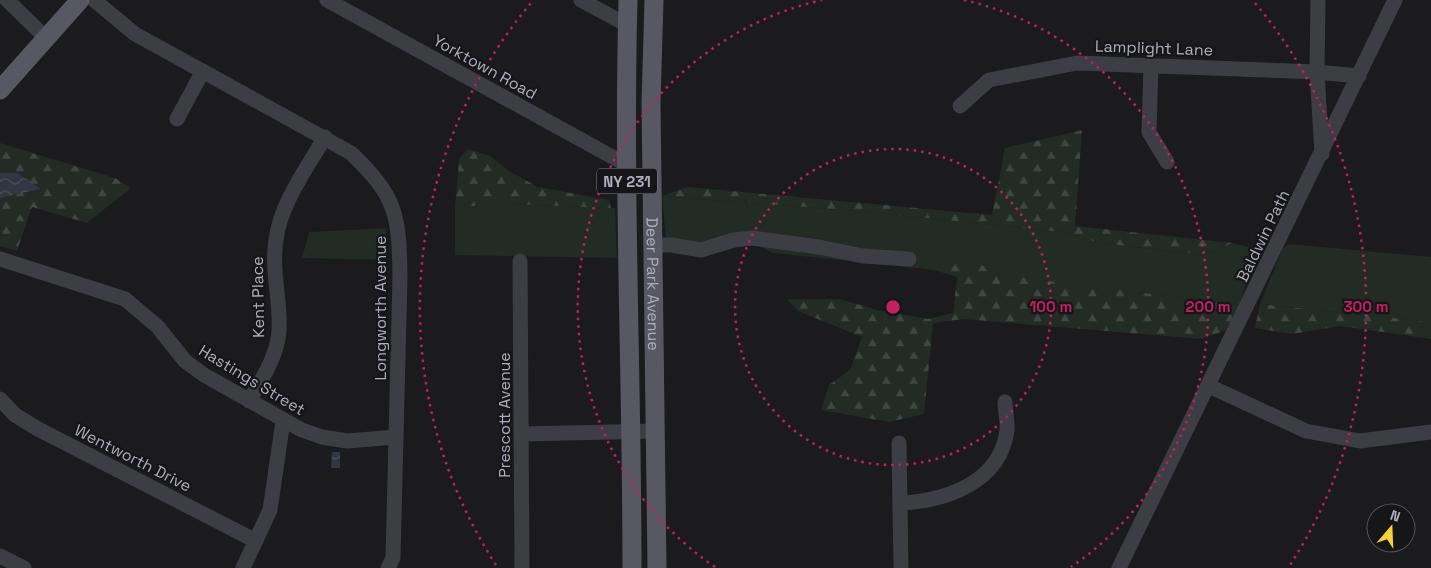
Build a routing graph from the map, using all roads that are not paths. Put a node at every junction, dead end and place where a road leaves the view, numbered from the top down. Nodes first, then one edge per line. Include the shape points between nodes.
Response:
1 (6, 0) edge
2 (80, 0) edge
3 (94, 0) edge
4 (327, 0) edge
5 (581, 0) edge
6 (628, 0) edge
7 (654, 0) edge
8 (1318, 0) edge
9 (1395, 0) edge
10 (627, 25) junction
11 (47, 38) junction
12 (1151, 65) junction
13 (203, 71) junction
14 (1317, 72) junction
15 (1359, 76) junction
16 (0, 90) edge
17 (960, 106) dead end
18 (177, 119) dead end
19 (324, 137) junction
20 (1322, 155) junction
21 (1167, 162) dead end
22 (627, 165) junction
23 (652, 245) junction
24 (0, 259) edge
25 (909, 259) dead end
26 (520, 261) dead end
27 (1209, 386) junction
28 (0, 398) edge
29 (248, 401) junction
30 (1004, 402) dead end
31 (282, 421) junction
32 (632, 431) junction
33 (655, 431) junction
34 (1431, 432) edge
35 (522, 434) junction
36 (396, 438) junction
37 (899, 443) dead end
38 (901, 503) junction
39 (256, 540) junction
40 (0, 556) edge
41 (24, 568) edge
42 (243, 568) edge
43 (388, 568) edge
44 (522, 568) edge
45 (632, 568) edge
46 (657, 568) edge
47 (901, 568) edge
48 (1119, 568) edge

1 - 11 street
2 - 11 main road
3 - 13 street, Longworth Avenue via 135,34
4 - 22 street, Yorktown Road
5 - 10 street
6 - 10 main road, Deer Park Avenue / NY 231
7 - 23 main road, Deer Park Avenue / NY 231
8 - 14 street
9 - 15 street, Baldwin Path
10 - 22 main road, Deer Park Avenue / NY 231
11 - 16 main road
12 - 14 street, Lamplight Lane
12 - 17 street, Lamplight Lane via 1077,63 989,80
12 - 21 street via 1149,132
13 - 18 street
13 - 19 street, Longworth Avenue
14 - 15 street, Lamplight Lane
14 - 20 street
15 - 20 street, Baldwin Path
19 - 29 street, Kent Place via 282,216 274,263 279,332 268,370
19 - 36 street, Longworth Avenue via 351,152 371,172 394,209 399,232 400,276
20 - 27 street, Baldwin Path
22 - 32 main road, Deer Park Avenue / NY 231
23 - 25 street via 701,250 752,238 863,256
23 - 33 main road, Deer Park Avenue / NY 231
24 - 29 street, Hastings Street via 125,300 158,327 185,361
26 - 35 street, Prescott Avenue
27 - 34 street via 1306,431 1360,441
27 - 48 street, Baldwin Path
28 - 39 street, Wentworth Drive via 15,415 38,430
29 - 31 street, Hastings Street
30 - 38 street via 1007,429 989,470 971,485 949,495 926,502
31 - 36 street, Hastings Street via 322,437 347,441
31 - 39 street via 270,510
32 - 33 street
32 - 35 street
32 - 45 main road, Deer Park Avenue / NY 231
33 - 46 main road, Deer Park Avenue / NY 231
35 - 44 street, Prescott Avenue
36 - 43 street, Longworth Avenue via 393,558
37 - 38 street
38 - 47 street
39 - 42 street
40 - 41 street

